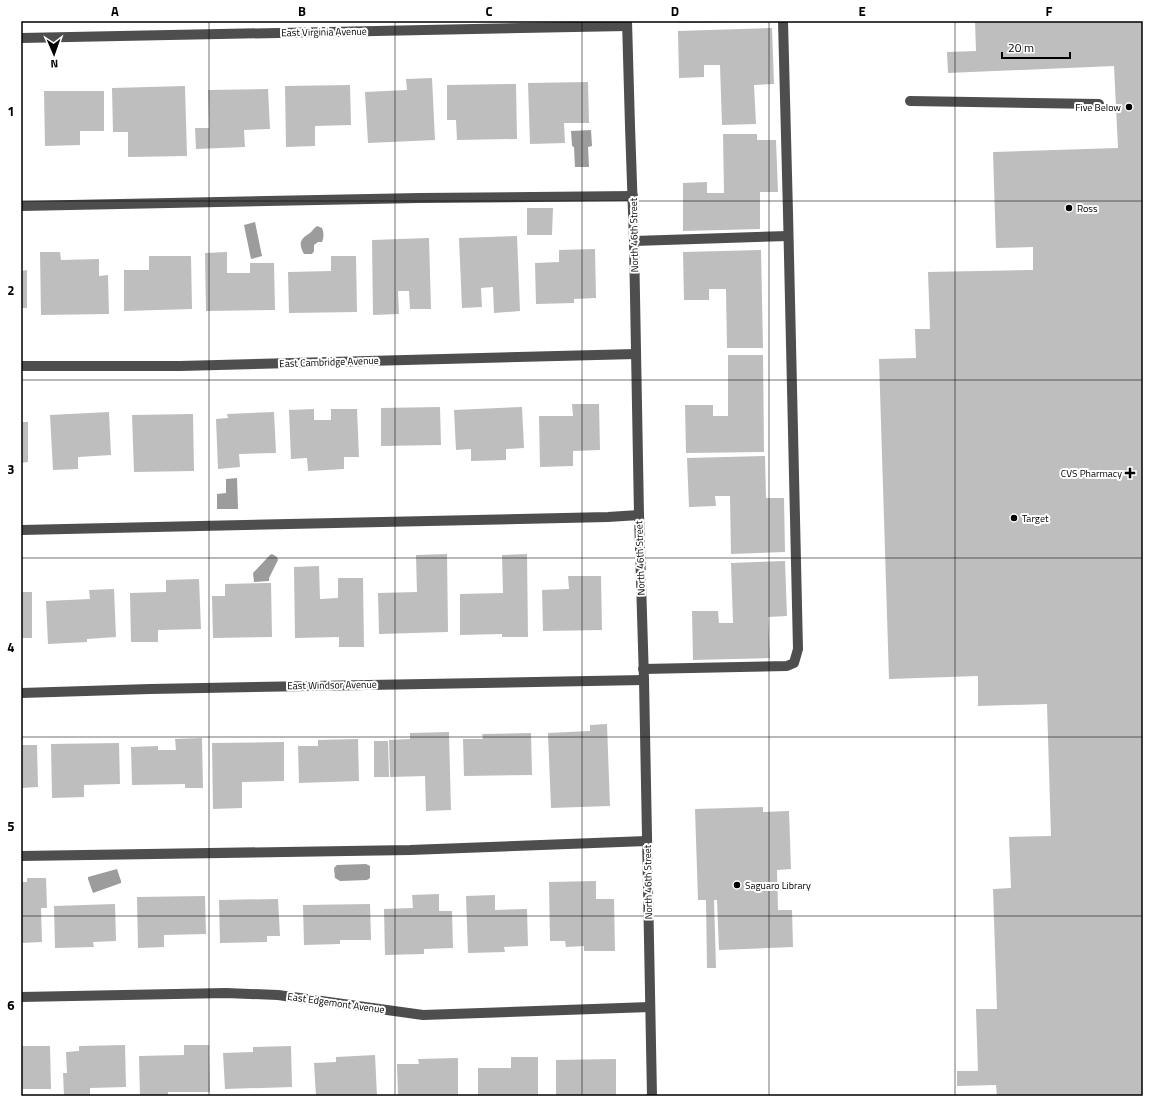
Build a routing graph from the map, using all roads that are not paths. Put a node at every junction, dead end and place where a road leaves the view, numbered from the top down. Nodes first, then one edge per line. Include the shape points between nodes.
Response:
1 (783, 21) edge
2 (627, 24) edge
3 (21, 38) edge
4 (910, 101) dead end
5 (1099, 104) dead end
6 (633, 196) junction
7 (21, 206) edge
8 (788, 236) junction
9 (634, 241) junction
10 (636, 354) junction
11 (21, 366) edge
12 (639, 515) junction
13 (21, 530) edge
14 (643, 669) junction
15 (644, 680) junction
16 (21, 693) edge
17 (647, 841) junction
18 (21, 856) edge
19 (21, 998) edge
20 (650, 1007) junction
21 (652, 1096) edge

1 - 8 street
2 - 3 street, East Virginia Avenue
2 - 6 street, North 46th Street
4 - 5 street
6 - 7 street
6 - 9 street, North 46th Street
8 - 9 street
8 - 14 street via 798,649 794,663 786,666
9 - 10 street, North 46th Street
10 - 11 street, East Cambridge Avenue via 180,366
10 - 12 street, North 46th Street
12 - 13 street
12 - 14 street, North 46th Street
14 - 15 street, North 46th Street
15 - 16 street, East Windsor Avenue via 150,688
15 - 17 street, North 46th Street
17 - 18 street via 410,850
17 - 20 street, North 46th Street
19 - 20 street, East Edgemont Avenue via 226,993 278,995 423,1015
20 - 21 street, North 46th Street

